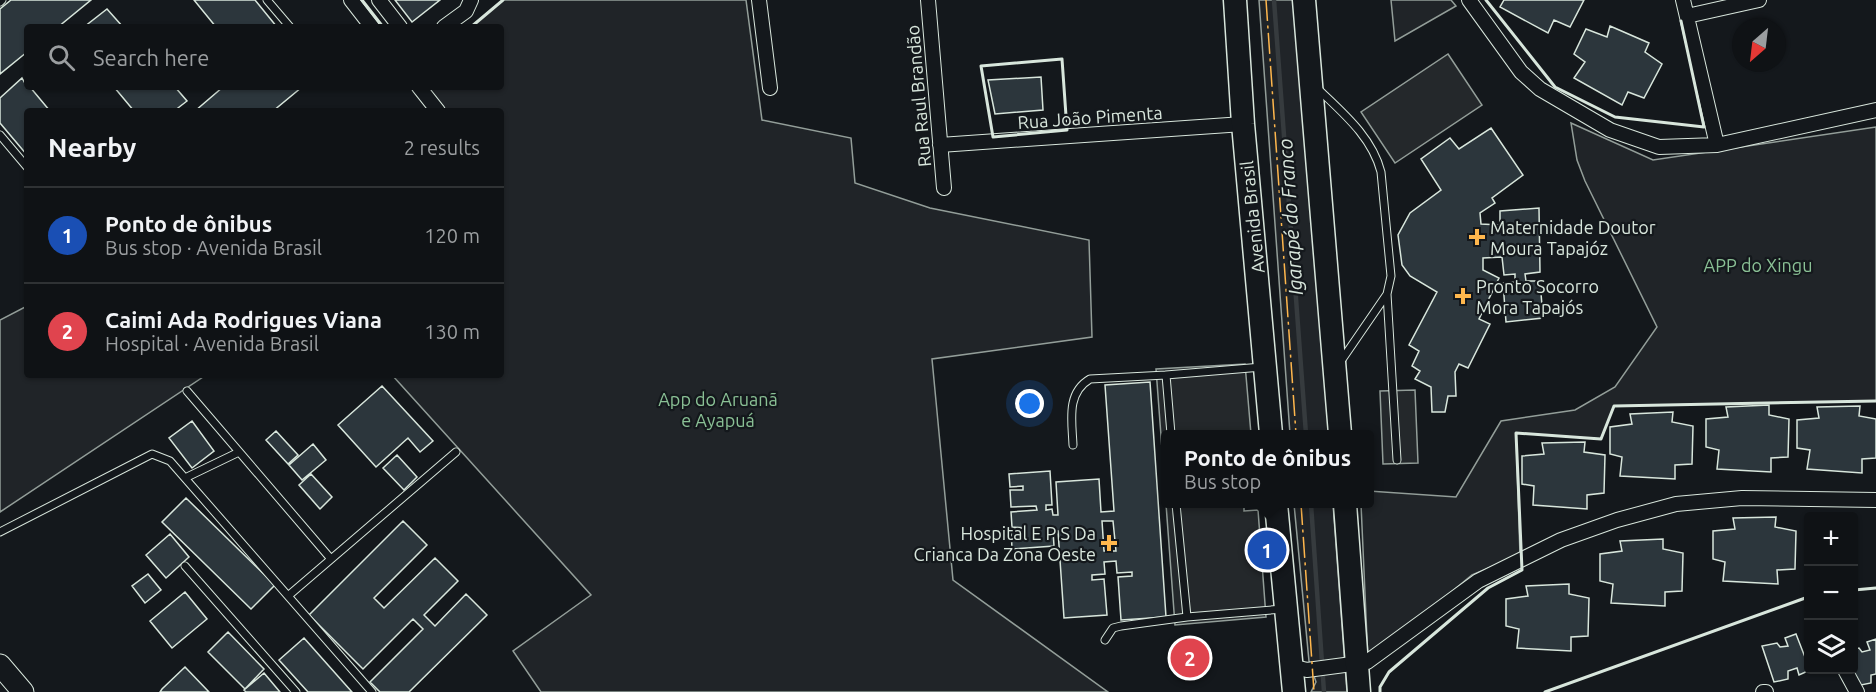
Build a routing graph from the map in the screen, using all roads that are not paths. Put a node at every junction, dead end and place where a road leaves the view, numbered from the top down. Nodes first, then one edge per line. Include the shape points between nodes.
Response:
1 (267, 0) edge
2 (351, 0) edge
3 (379, 0) edge
4 (471, 0) edge
5 (759, 0) edge
6 (928, 0) edge
7 (1235, 0) edge
8 (1304, 0) edge
9 (1469, 0) edge
10 (1683, 0) edge
11 (1759, 0) edge
12 (1687, 16) junction
13 (287, 24) edge
14 (370, 24) edge
15 (398, 24) edge
16 (448, 24) edge
17 (1311, 83) junction
18 (770, 88) dead end
19 (421, 90) edge
20 (436, 108) edge
21 (1876, 110) edge
22 (1243, 124) junction
23 (0, 135) edge
24 (1717, 145) junction
25 (940, 146) junction
26 (24, 163) edge
27 (944, 188) dead end
28 (1387, 294) junction
29 (1267, 367) junction
30 (1336, 368) junction
31 (1166, 375) junction
32 (187, 392) dead end
33 (1171, 430) edge
34 (1271, 430) edge
35 (1340, 430) edge
36 (1073, 445) dead end
37 (239, 452) junction
38 (456, 452) dead end
39 (1397, 460) dead end
40 (185, 478) junction
41 (1876, 500) edge
42 (1176, 508) edge
43 (1276, 508) edge
44 (1345, 508) edge
45 (0, 532) edge
46 (331, 559) junction
47 (185, 566) dead end
48 (288, 596) junction
49 (1284, 609) junction
50 (1187, 617) junction
51 (1105, 640) dead end
52 (0, 665) edge
53 (1352, 666) junction
54 (1299, 668) junction
55 (1848, 674) edge
56 (23, 692) edge
57 (296, 692) edge
58 (372, 692) edge
59 (1294, 692) edge
60 (1359, 692) edge
61 (1857, 692) edge

1 - 13 lane
2 - 14 street
3 - 15 street
4 - 16 street via 466,11
5 - 18 street
6 - 25 street, Rua Raul Brandão
7 - 22 highway, Avenida Brasil
8 - 17 highway
9 - 24 street via 1521,72 1554,99 1610,130 1659,147
10 - 12 street
11 - 12 street
12 - 24 street
17 - 28 lane via 1345,114 1378,158 1391,276
17 - 30 highway
19 - 20 street
21 - 24 street
22 - 25 street, Rua João Pimenta
22 - 29 highway, Avenida Brasil
23 - 26 lane
25 - 27 street, Rua Raul Brandão
28 - 30 lane
28 - 39 lane
29 - 31 lane
29 - 34 highway, Avenida Brasil
30 - 35 highway
31 - 33 lane
31 - 36 lane via 1090,379 1082,383 1071,411
32 - 37 lane
37 - 40 lane
37 - 46 lane
38 - 46 lane
40 - 45 lane via 170,461 153,454
40 - 48 lane
41 - 53 street via 1742,498 1676,504 1617,520 1561,540 1478,581 1376,658
42 - 50 lane
43 - 49 highway
44 - 53 highway
46 - 48 lane
47 - 57 lane
48 - 58 lane
49 - 50 lane
49 - 54 highway
50 - 51 lane via 1113,628
52 - 56 main road
53 - 54 street
53 - 60 highway
54 - 59 highway
55 - 61 street

